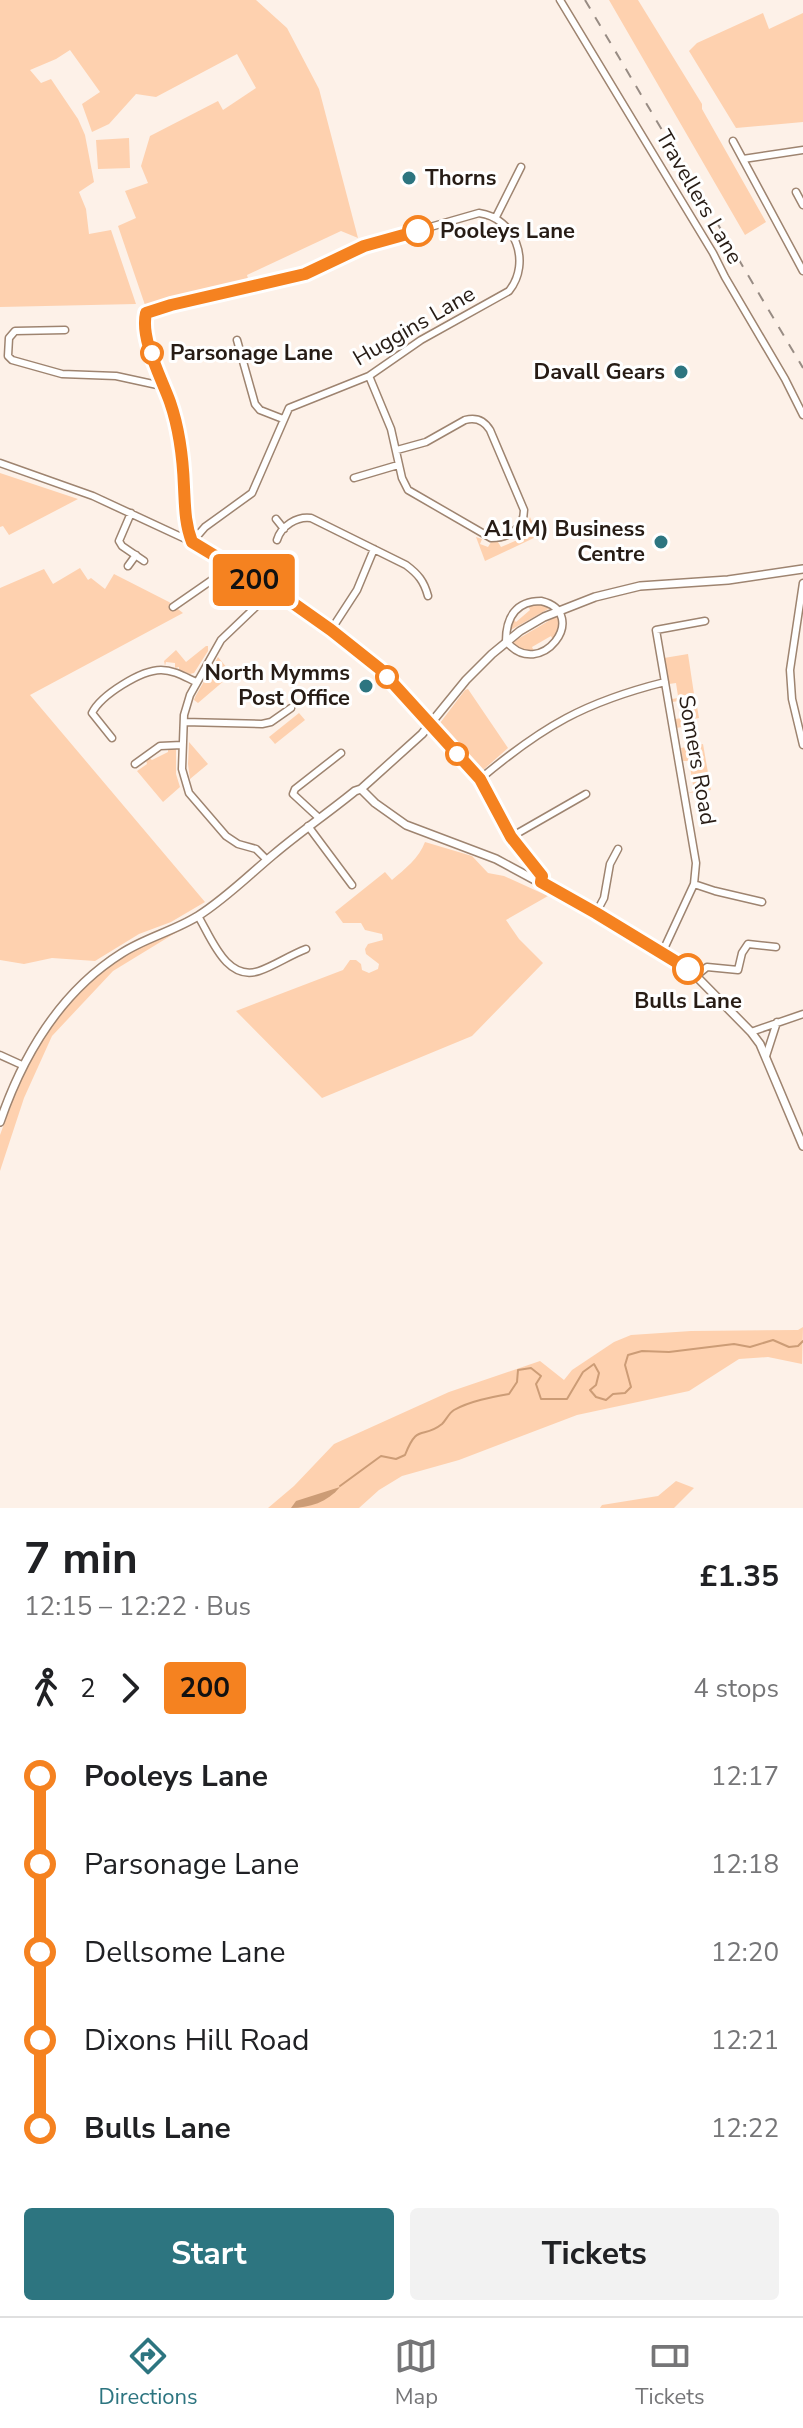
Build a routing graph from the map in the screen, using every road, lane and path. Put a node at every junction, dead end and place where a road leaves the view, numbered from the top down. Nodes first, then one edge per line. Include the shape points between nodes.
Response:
1 (560, 0) edge
2 (733, 141) dead end
3 (803, 150) edge
4 (743, 159) junction
5 (521, 167) dead end
6 (796, 192) dead end
7 (803, 205) edge
8 (496, 217) junction
9 (803, 271) edge
10 (65, 330) dead end
11 (237, 340) dead end
12 (369, 376) junction
13 (162, 386) junction
14 (803, 415) edge
15 (283, 419) junction
16 (397, 450) junction
17 (0, 463) edge
18 (398, 465) junction
19 (354, 478) dead end
20 (131, 513) junction
21 (276, 519) dead end
22 (284, 529) junction
23 (277, 540) dead end
24 (192, 542) junction
25 (374, 549) junction
26 (136, 555) junction
27 (144, 561) dead end
28 (128, 566) dead end
29 (232, 566) junction
30 (803, 569) edge
31 (803, 583) edge
32 (269, 589) junction
33 (428, 596) dead end
34 (173, 607) dead end
35 (558, 610) junction
36 (705, 621) dead end
37 (331, 630) junction
38 (506, 641) junction
39 (792, 651) junction
40 (803, 653) edge
41 (196, 682) junction
42 (665, 682) junction
43 (291, 708) dead end
44 (184, 722) junction
45 (431, 724) junction
46 (112, 738) dead end
47 (182, 745) junction
48 (803, 745) edge
49 (341, 753) dead end
50 (135, 764) dead end
51 (480, 779) junction
52 (361, 789) junction
53 (586, 794) dead end
54 (319, 818) junction
55 (308, 826) junction
56 (511, 837) junction
57 (618, 849) dead end
58 (267, 860) junction
59 (541, 882) junction
60 (694, 884) junction
61 (352, 885) dead end
62 (762, 902) dead end
63 (596, 913) junction
64 (198, 916) junction
65 (776, 947) dead end
66 (306, 949) dead end
67 (662, 953) junction
68 (696, 976) junction
69 (803, 1014) edge
70 (777, 1022) junction
71 (751, 1032) junction
72 (0, 1055) edge
73 (766, 1056) junction
74 (22, 1065) junction
75 (0, 1122) edge
76 (803, 1146) edge

1 - 14 street, Travellers Lane via 713,253
2 - 4 street
3 - 4 street
4 - 9 street
5 - 8 street
6 - 7 street
8 - 12 street, Huggins Lane via 519,249 509,291
8 - 13 street via 468,215 364,246 305,274 152,309 146,313 146,328
10 - 13 street via 13,332 8,356 62,374 116,376
11 - 15 street via 255,404
12 - 15 street, Huggins Lane via 293,405
12 - 16 street
13 - 24 street via 178,438
15 - 24 street via 252,493
16 - 18 street
16 - 18 street via 426,442 470,418 482,421 524,510 522,523 501,537 486,536 413,495
17 - 20 street
18 - 19 street
20 - 24 street
20 - 26 street via 119,541
21 - 22 street
22 - 23 street
22 - 25 street via 299,518 311,518
24 - 29 street
25 - 33 street via 414,571
25 - 37 street via 357,590
26 - 27 street
26 - 28 street
29 - 32 street
29 - 34 street
30 - 35 street via 640,586
31 - 39 street
32 - 37 street
32 - 41 street via 221,640
35 - 38 street
35 - 38 street via 541,601 520,606 509,619
35 - 38 street via 562,631 549,647 532,655 512,649
36 - 42 street via 656,630
37 - 45 street via 380,669
38 - 45 street
39 - 40 street
39 - 48 street via 792,699
41 - 44 street
41 - 46 street via 174,672 153,671 118,688 92,713
42 - 51 street, Somers Road via 582,708 529,739
42 - 60 street, Somers Road via 695,851
43 - 44 street via 262,724
44 - 47 street
45 - 51 street
45 - 52 street
47 - 50 street via 160,746
47 - 58 street via 183,777 195,801 226,836
49 - 54 street via 293,794
51 - 56 street
52 - 54 street
52 - 59 street via 406,825 485,854
53 - 56 street
54 - 55 street
55 - 58 street
55 - 61 street
56 - 59 street via 542,876
57 - 63 street
58 - 64 street
59 - 63 street
60 - 62 street
60 - 67 street, Somers Road
63 - 67 street
64 - 66 street via 219,954 240,971 255,973
64 - 74 street via 123,952 97,972 68,999
65 - 68 street via 748,944 738,970 707,967
67 - 68 street
68 - 71 street
69 - 70 street
70 - 71 street
70 - 73 street
71 - 73 street
72 - 74 street
73 - 76 street
74 - 75 street

